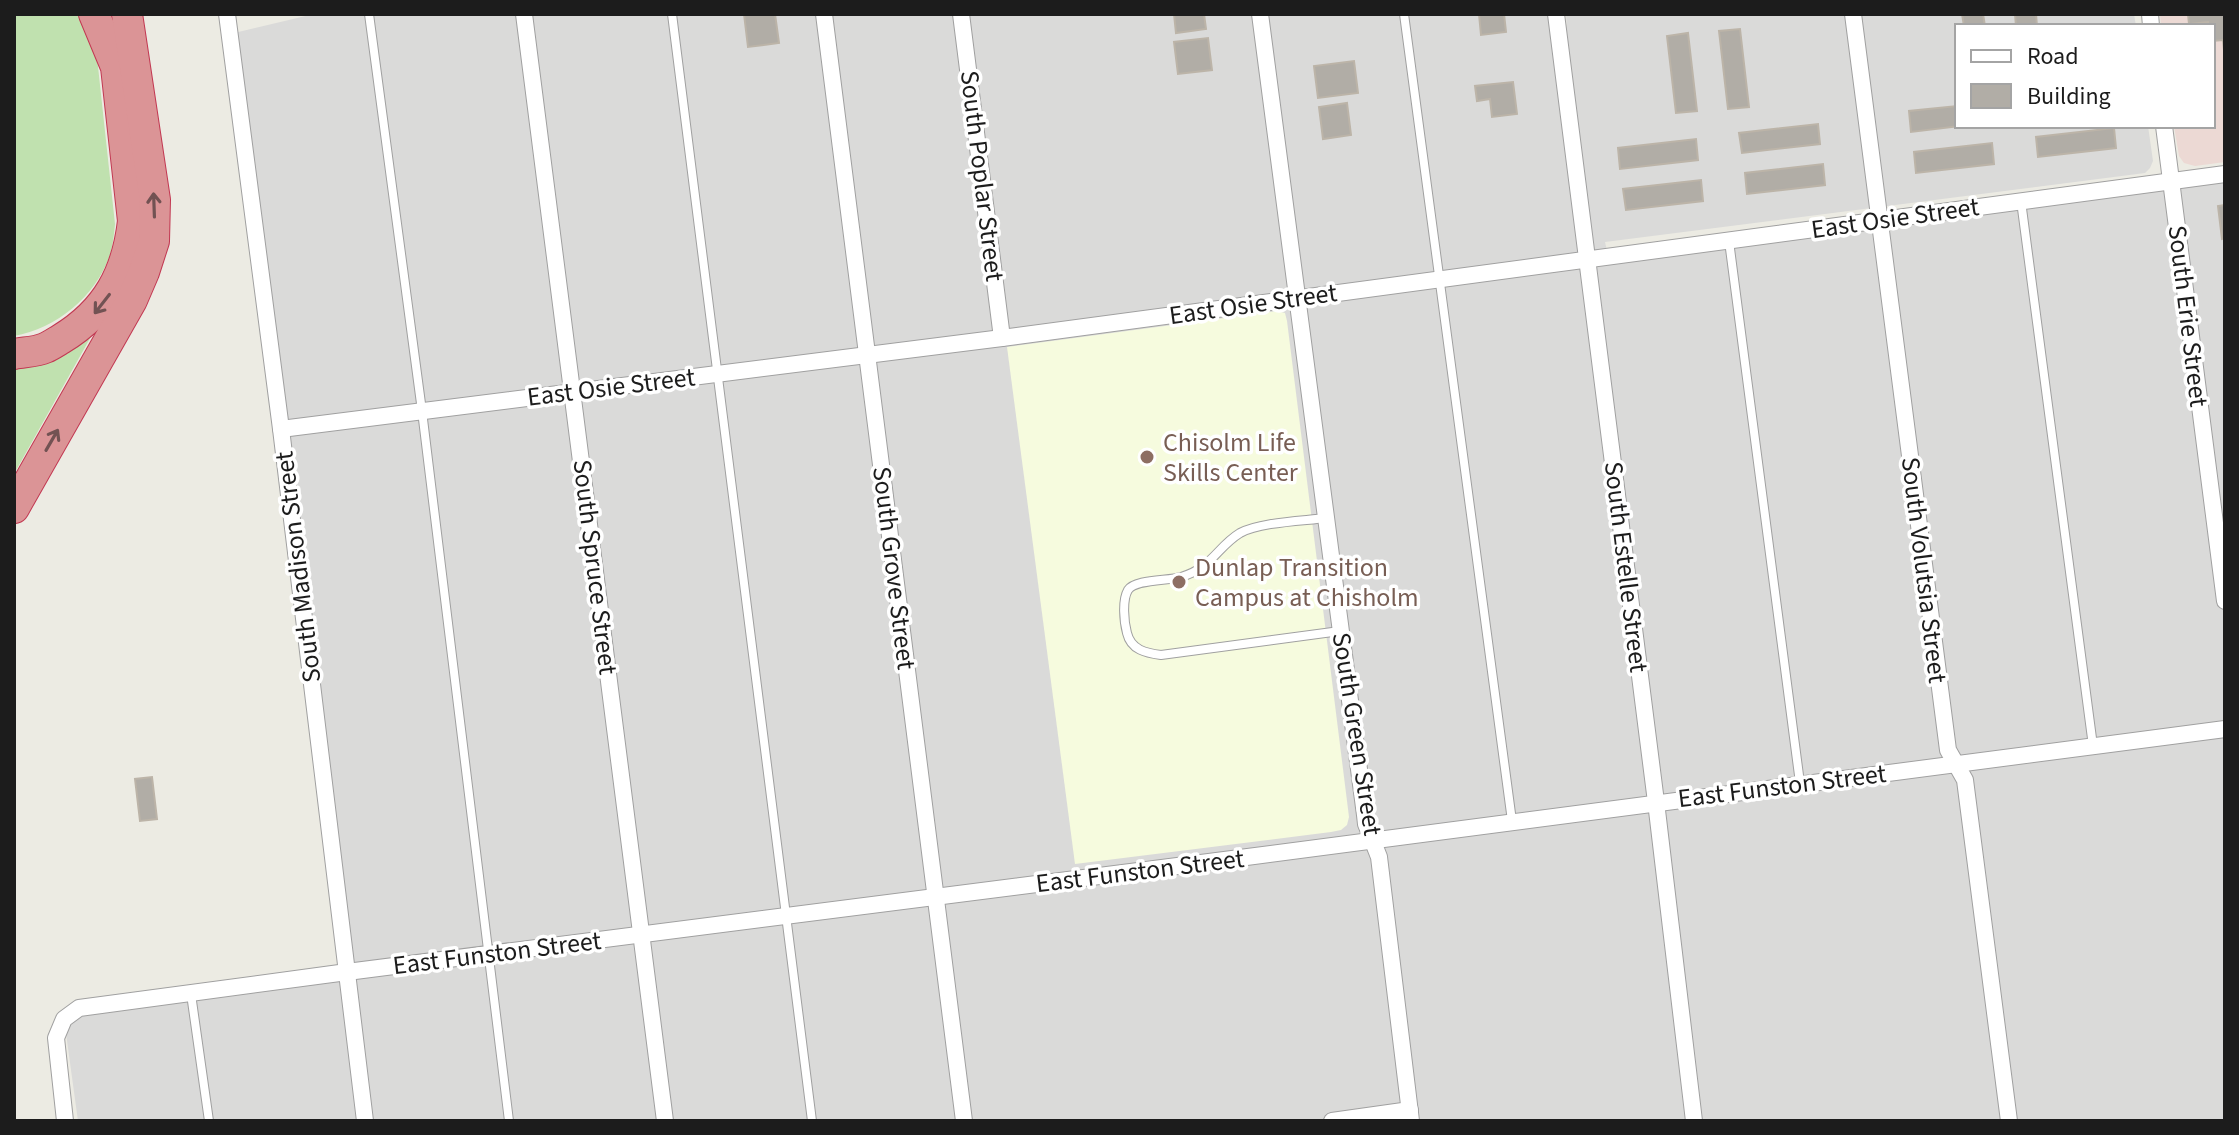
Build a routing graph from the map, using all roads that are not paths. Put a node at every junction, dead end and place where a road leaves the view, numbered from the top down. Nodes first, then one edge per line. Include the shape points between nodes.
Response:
1 (94, 14) edge
2 (227, 14) edge
3 (369, 14) edge
4 (524, 14) edge
5 (672, 14) edge
6 (824, 14) edge
7 (961, 14) edge
8 (1260, 14) edge
9 (1404, 14) edge
10 (1556, 14) edge
11 (1853, 14) edge
12 (129, 20) edge
13 (2164, 128) edge
14 (2225, 174) edge
15 (2171, 182) junction
16 (2021, 201) junction
17 (1879, 220) junction
18 (1729, 240) junction
19 (1587, 259) junction
20 (1439, 278) junction
21 (1298, 297) junction
22 (1002, 338) junction
23 (14, 354) edge
24 (867, 354) junction
25 (717, 373) junction
26 (573, 392) junction
27 (422, 411) junction
28 (281, 429) junction
29 (14, 508) edge
30 (1326, 518) junction
31 (2225, 601) edge
32 (1340, 631) junction
33 (2225, 729) edge
34 (2093, 746) junction
35 (1956, 763) junction
36 (1800, 783) junction
37 (1656, 802) junction
38 (1512, 821) junction
39 (1372, 840) junction
40 (935, 897) junction
41 (786, 916) junction
42 (641, 934) junction
43 (488, 954) junction
44 (347, 972) junction
45 (191, 994) junction
46 (1411, 1115) edge
47 (65, 1121) edge
48 (209, 1121) edge
49 (365, 1121) edge
50 (509, 1121) edge
51 (665, 1121) edge
52 (812, 1121) edge
53 (964, 1121) edge
54 (1332, 1121) edge
55 (1694, 1121) edge
56 (2009, 1121) edge

1 -> 23 highway via 116,67 133,221 130,243 114,287 98,311 45,349
2 - 28 street, South Madison Street
3 - 27 lane
4 - 26 street, South Spruce Street
5 - 25 lane
6 - 24 street, South Grove Street
7 - 22 street, South Poplar Street
8 - 21 street, South Green Street
9 - 20 lane
10 - 19 street, South Estelle Street
11 - 17 street, South Volutsia Street
29 -> 12 highway via 132,300 154,241 155,200
13 - 15 street, South Erie Street
14 - 15 street, East Osie Street
15 - 16 street, East Osie Street
15 - 31 street, South Erie Street
16 - 17 street, East Osie Street
16 - 34 lane
17 - 18 street, East Osie Street
17 - 35 street, South Volutsia Street via 1948,750
18 - 19 street, East Osie Street
18 - 36 lane
19 - 20 street, East Osie Street
19 - 37 street, South Estelle Street
20 - 21 street, East Osie Street
20 - 38 lane
21 - 22 street, East Osie Street
21 - 30 street, South Green Street
22 - 24 street, East Osie Street
24 - 25 street, East Osie Street
24 - 40 street, South Grove Street
25 - 26 street, East Osie Street
25 - 41 lane
26 - 27 street, East Osie Street
26 - 42 street, South Spruce Street
27 - 28 street, East Osie Street
27 - 43 lane
28 - 44 street, South Madison Street
30 - 32 street, South Green Street
30 - 32 lane via 1251,529 1194,573 1129,588 1127,632 1137,649 1161,655
32 - 39 street, South Green Street
33 - 34 street, East Funston Street
34 - 35 street, East Funston Street
35 - 36 street, East Funston Street
35 - 56 street, South Volutsia Street via 1965,780
36 - 37 street, East Funston Street
37 - 38 street, East Funston Street
37 - 55 street, South Estelle Street
38 - 39 street, East Funston Street
39 - 40 street, East Funston Street
39 - 46 street, South Green Street via 1379,857
40 - 41 street, East Funston Street
40 - 53 street, South Grove Street
41 - 42 street, East Funston Street
41 - 52 lane
42 - 43 street, East Funston Street
42 - 51 street, South Spruce Street
43 - 44 street, East Funston Street
43 - 50 lane
44 - 45 street, East Funston Street
44 - 49 street, South Madison Street
45 - 47 street, East Funston Street via 79,1008 64,1019 56,1038
45 - 48 lane
46 - 54 street

